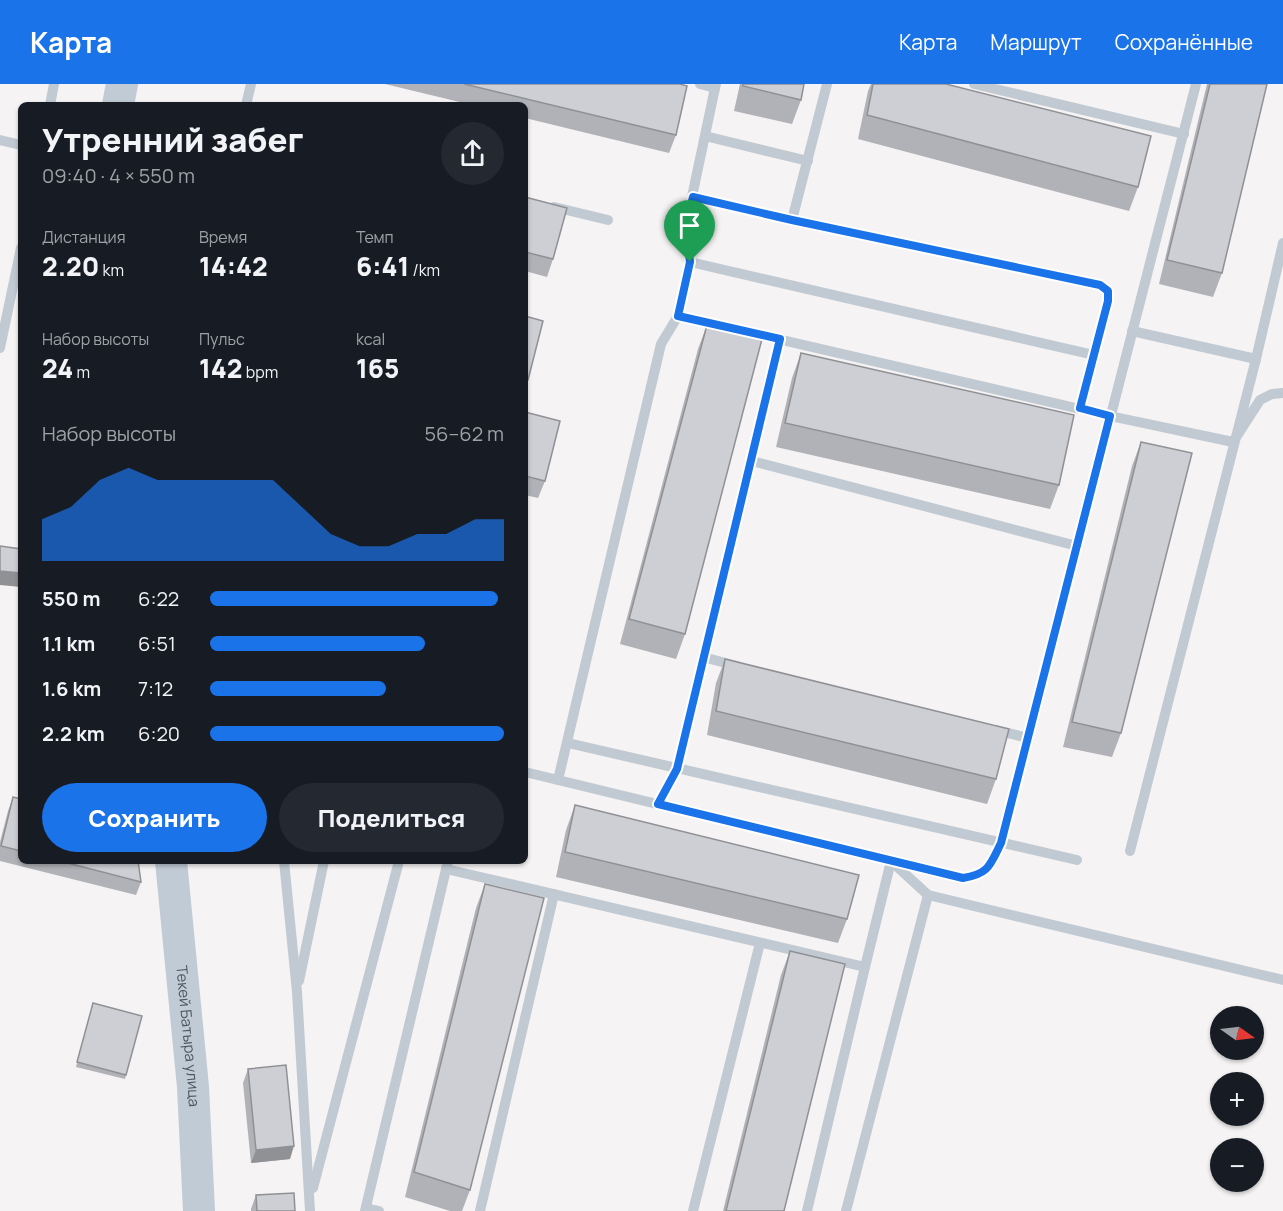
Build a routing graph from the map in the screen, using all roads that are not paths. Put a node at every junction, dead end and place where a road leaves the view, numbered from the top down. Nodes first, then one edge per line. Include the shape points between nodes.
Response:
1 (54, 84) edge
2 (251, 84) edge
3 (700, 84) edge
4 (827, 84) edge
5 (974, 84) edge
6 (1196, 84) edge
7 (715, 86) edge
8 (51, 102) edge
9 (247, 102) edge
10 (1184, 134) junction
11 (705, 136) junction
12 (0, 140) edge
13 (18, 144) edge
14 (808, 160) junction
15 (693, 197) junction
16 (546, 205) edge
17 (608, 220) dead end
18 (792, 220) junction
19 (1283, 243) edge
20 (18, 262) edge
21 (690, 262) junction
22 (678, 316) junction
23 (1132, 331) junction
24 (780, 339) junction
25 (0, 348) edge
26 (1094, 355) junction
27 (1256, 359) junction
28 (1283, 393) edge
29 (1080, 408) junction
30 (1110, 416) junction
31 (1233, 441) junction
32 (752, 461) junction
33 (1077, 546) junction
34 (703, 657) junction
35 (750, 669) edge
36 (982, 727) edge
37 (1028, 738) junction
38 (568, 743) junction
39 (677, 769) junction
40 (528, 773) edge
41 (558, 780) junction
42 (658, 804) junction
43 (1001, 843) junction
44 (1130, 851) dead end
45 (1077, 860) dead end
46 (891, 861) junction
47 (171, 864) edge
48 (284, 864) edge
49 (323, 864) edge
50 (398, 864) edge
51 (447, 865) edge
52 (554, 894) junction
53 (928, 894) junction
54 (760, 943) junction
55 (865, 967) junction
56 (1283, 980) edge
57 (297, 992) junction
58 (310, 1198) junction
59 (365, 1209) edge
60 (199, 1211) edge
61 (310, 1211) edge
62 (379, 1211) edge
63 (480, 1211) edge
64 (693, 1211) edge
65 (807, 1211) edge
66 (846, 1211) edge

1 - 8 lane
2 - 9 lane
3 - 7 lane
4 - 14 lane
5 - 10 lane
6 - 10 lane
7 - 11 lane
10 - 23 lane
11 - 14 lane
11 - 15 lane
12 - 13 lane
14 - 18 lane
15 - 18 lane
15 - 21 lane via 686,225
16 - 17 lane
18 - 26 lane via 1100,285 1108,291 1108,301
19 - 27 lane
20 - 25 lane
21 - 22 lane
21 - 26 lane
22 - 24 lane
22 - 38 lane via 662,344
23 - 27 lane
23 - 30 lane
24 - 29 lane
24 - 32 lane
26 - 29 lane
27 - 31 lane
28 - 31 lane via 1260,400
29 - 30 lane
30 - 31 lane
30 - 33 lane
31 - 44 lane
32 - 33 lane
32 - 34 lane
33 - 37 lane
34 - 35 lane
34 - 39 lane
36 - 37 lane
37 - 43 lane
38 - 39 lane
38 - 41 lane
39 - 42 lane
39 - 43 lane
40 - 41 lane
41 - 42 lane
42 - 46 lane
43 - 45 lane
43 - 46 lane via 990,866 978,876 963,878
46 - 53 lane
46 - 55 lane
47 - 60 street, Текей Батыра улица via 193,1087
48 - 57 lane
49 - 57 lane
50 - 58 lane
51 - 52 lane
51 - 59 lane
52 - 54 lane
52 - 63 lane
53 - 56 lane
53 - 66 lane
54 - 55 lane
54 - 64 lane
55 - 65 lane
57 - 58 lane
58 - 61 lane
59 - 62 lane

